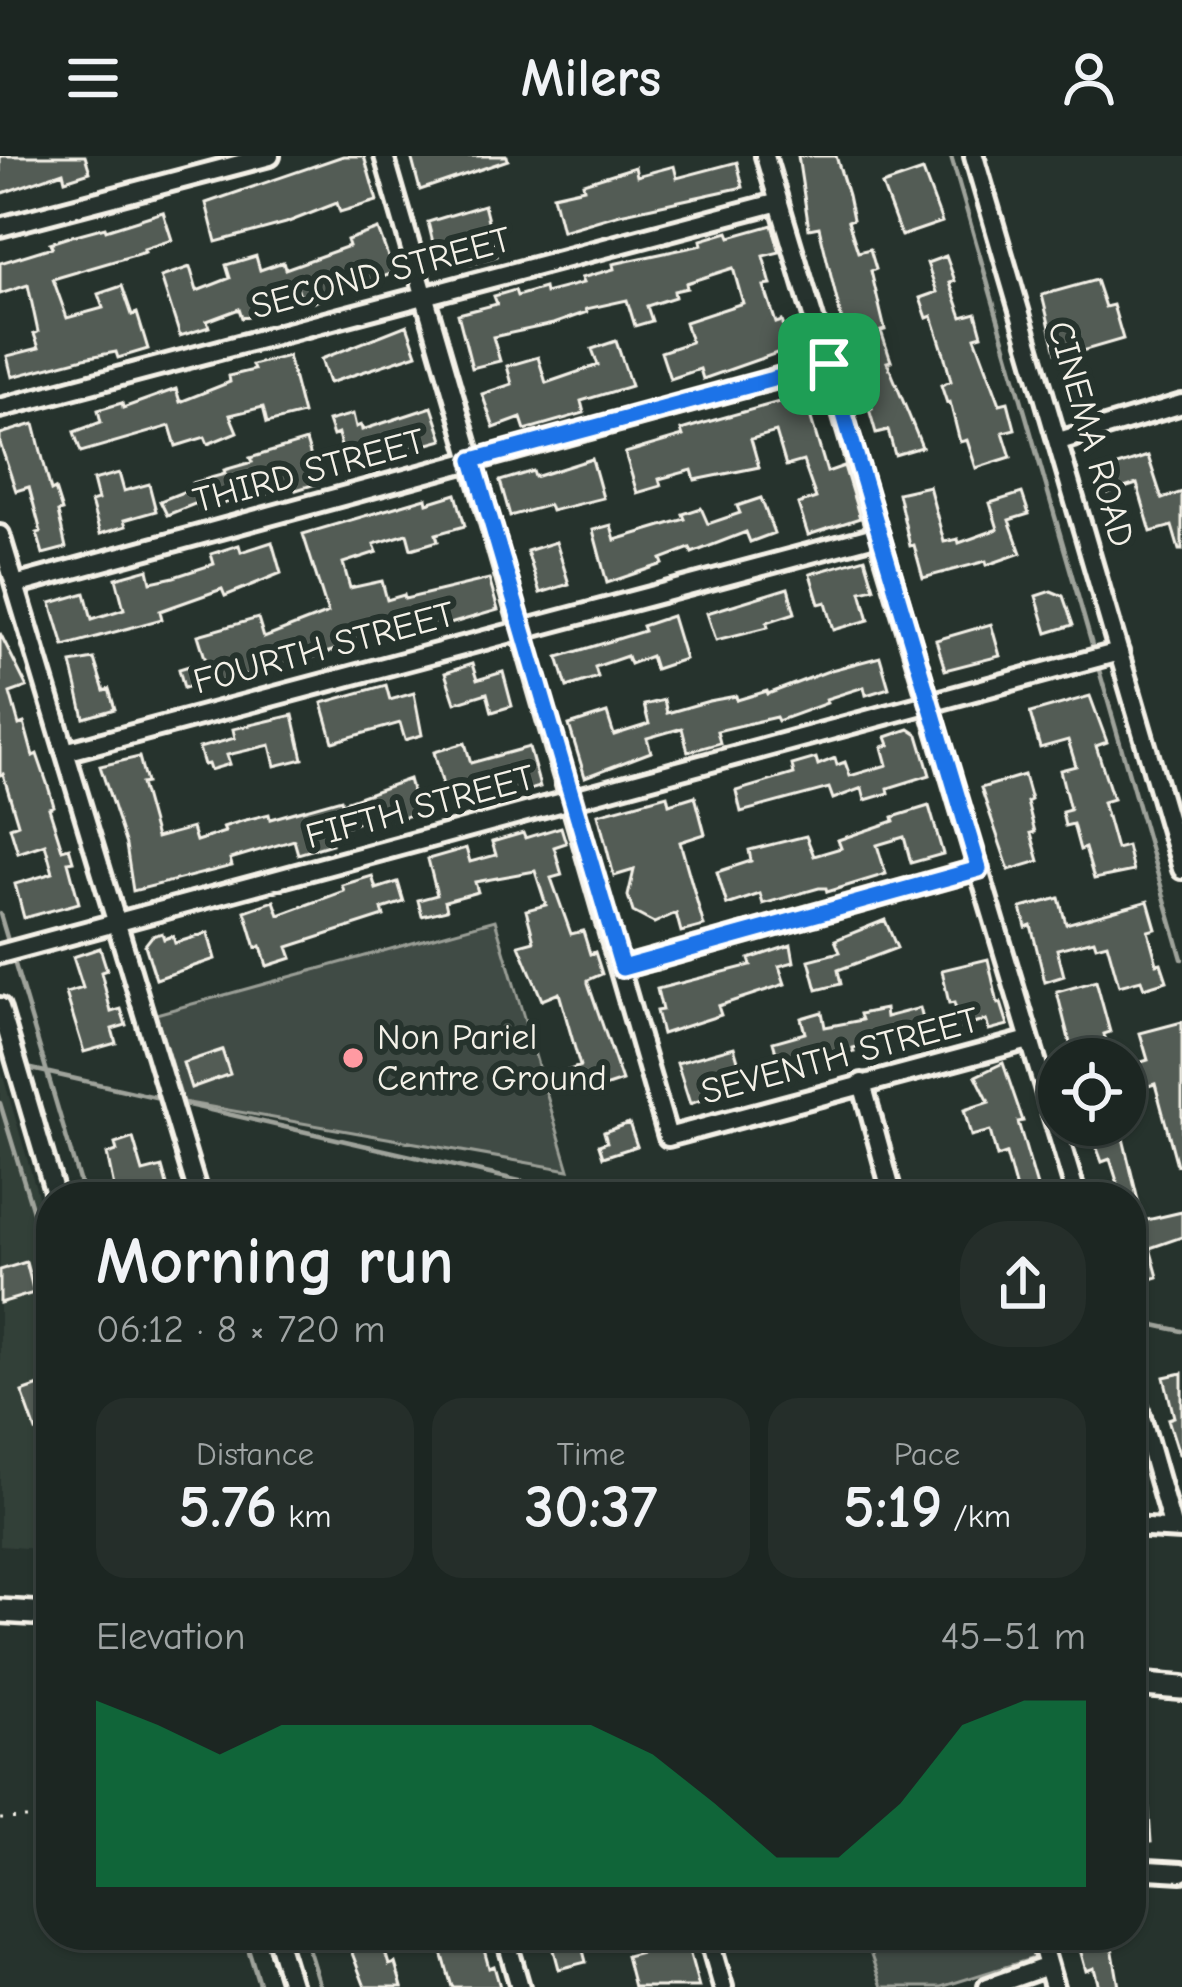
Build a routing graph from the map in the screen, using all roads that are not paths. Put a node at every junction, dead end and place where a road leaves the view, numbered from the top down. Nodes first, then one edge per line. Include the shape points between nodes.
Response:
1 (270, 156) edge
2 (384, 156) edge
3 (765, 156) edge
4 (974, 156) edge
5 (778, 202) junction
6 (0, 227) edge
7 (425, 296) junction
8 (829, 364) junction
9 (1182, 404) edge
10 (0, 408) edge
11 (1060, 441) junction
12 (473, 460) junction
13 (0, 535) edge
14 (878, 536) junction
15 (15, 586) junction
16 (523, 629) junction
17 (1119, 652) junction
18 (929, 703) junction
19 (65, 752) junction
20 (572, 800) junction
21 (979, 869) junction
22 (1182, 869) edge
23 (116, 922) junction
24 (8, 952) edge
25 (622, 968) junction
26 (0, 1007) edge
27 (1029, 1040) junction
28 (862, 1084) junction
29 (52, 1182) edge
30 (194, 1182) edge
31 (889, 1182) edge
32 (1072, 1182) edge
33 (1146, 1430) edge
34 (1146, 1528) edge
35 (1177, 1530) edge
36 (0, 1611) edge
37 (36, 1613) edge
38 (1146, 1685) edge
39 (1182, 1688) edge
40 (1146, 1870) edge
41 (1182, 1872) edge
42 (281, 1950) edge
43 (509, 1950) edge
44 (712, 1950) edge
45 (1043, 1950) edge
46 (1048, 1966) junction
47 (292, 1987) edge
48 (520, 1987) edge
49 (723, 1987) edge
50 (988, 1987) edge
51 (1054, 1987) edge

1 - 6 street
2 - 7 street
3 - 5 street
4 - 11 street, CINEMA ROAD
5 - 7 street, SECOND STREET
5 - 8 street
7 - 10 street, SECOND STREET
7 - 12 street
8 - 12 street, THIRD STREET
8 - 14 street
9 - 11 street
11 - 17 street, CINEMA ROAD
12 - 15 street, THIRD STREET
12 - 16 street
13 - 15 street
14 - 16 street, FOURTH STREET
14 - 18 street
15 - 19 street
16 - 19 street, FOURTH STREET
16 - 20 street
17 - 18 street, FIFTH STREET
17 - 22 street, CINEMA ROAD
18 - 20 street, FIFTH STREET
18 - 21 street
19 - 23 street
20 - 23 street, FIFTH STREET
20 - 25 street
21 - 25 street
21 - 27 street
23 - 24 street, FIFTH STREET
23 - 30 street
25 - 28 street, SEVENTH STREET via 668,1137
26 - 29 street
27 - 28 street, SEVENTH STREET
27 - 32 street
28 - 31 street
33 - 35 street
34 - 35 street
36 - 37 main road
38 - 39 main road
40 - 41 street
42 - 47 street
43 - 48 street
44 - 49 street
45 - 46 street
46 - 50 street
46 - 51 street

